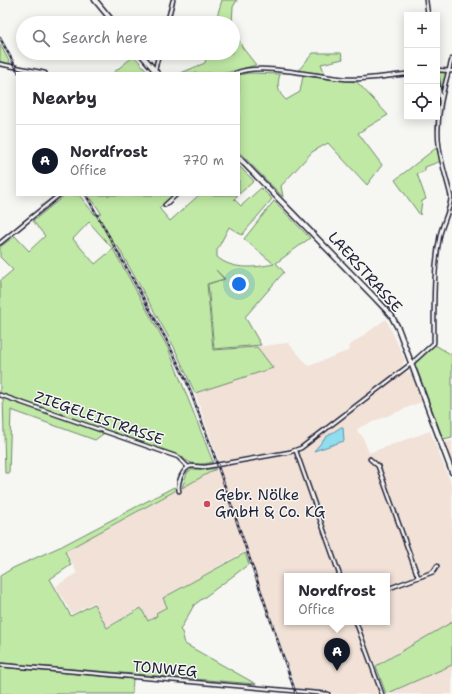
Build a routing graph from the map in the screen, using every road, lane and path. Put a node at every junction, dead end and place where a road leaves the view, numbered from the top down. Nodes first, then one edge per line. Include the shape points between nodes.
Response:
1 (95, 0) edge
2 (173, 0) edge
3 (426, 0) edge
4 (428, 12) edge
5 (108, 16) edge
6 (169, 16) edge
7 (452, 59) edge
8 (146, 60) edge
9 (159, 60) edge
10 (0, 64) edge
11 (440, 70) edge
12 (450, 71) edge
13 (40, 72) edge
14 (156, 72) edge
15 (240, 72) edge
16 (404, 74) edge
17 (438, 84) edge
18 (441, 103) junction
19 (240, 159) edge
20 (59, 196) edge
21 (175, 196) edge
22 (165, 205) dead end
23 (0, 243) edge
24 (412, 363) junction
25 (0, 395) edge
26 (296, 451) junction
27 (370, 459) dead end
28 (188, 467) junction
29 (452, 472) edge
30 (179, 491) dead end
31 (437, 566) dead end
32 (339, 573) edge
33 (418, 578) junction
34 (390, 588) edge
35 (357, 625) edge
36 (0, 666) edge
37 (328, 694) edge
38 (382, 694) edge

1 - 5 main road
2 - 6 street
3 - 4 street
7 - 12 street
8 - 14 main road
9 - 14 street
10 - 13 street
11 - 12 street
12 - 18 street
15 - 16 street via 256,69 359,79
17 - 18 street
18 - 24 street via 439,147 451,205 440,235 434,343
19 - 24 main road, LAERSTRASSE via 385,308 395,322
20 - 23 street
21 - 22 street
24 - 26 street
24 - 29 main road, LAERSTRASSE
25 - 28 street, ZIEGELEISTRASSE via 178,457
26 - 28 street via 205,467
26 - 32 street
27 - 33 street via 378,466
28 - 30 street via 182,474
31 - 33 street via 433,572
33 - 34 street
35 - 38 street
36 - 37 street, TONWEG

